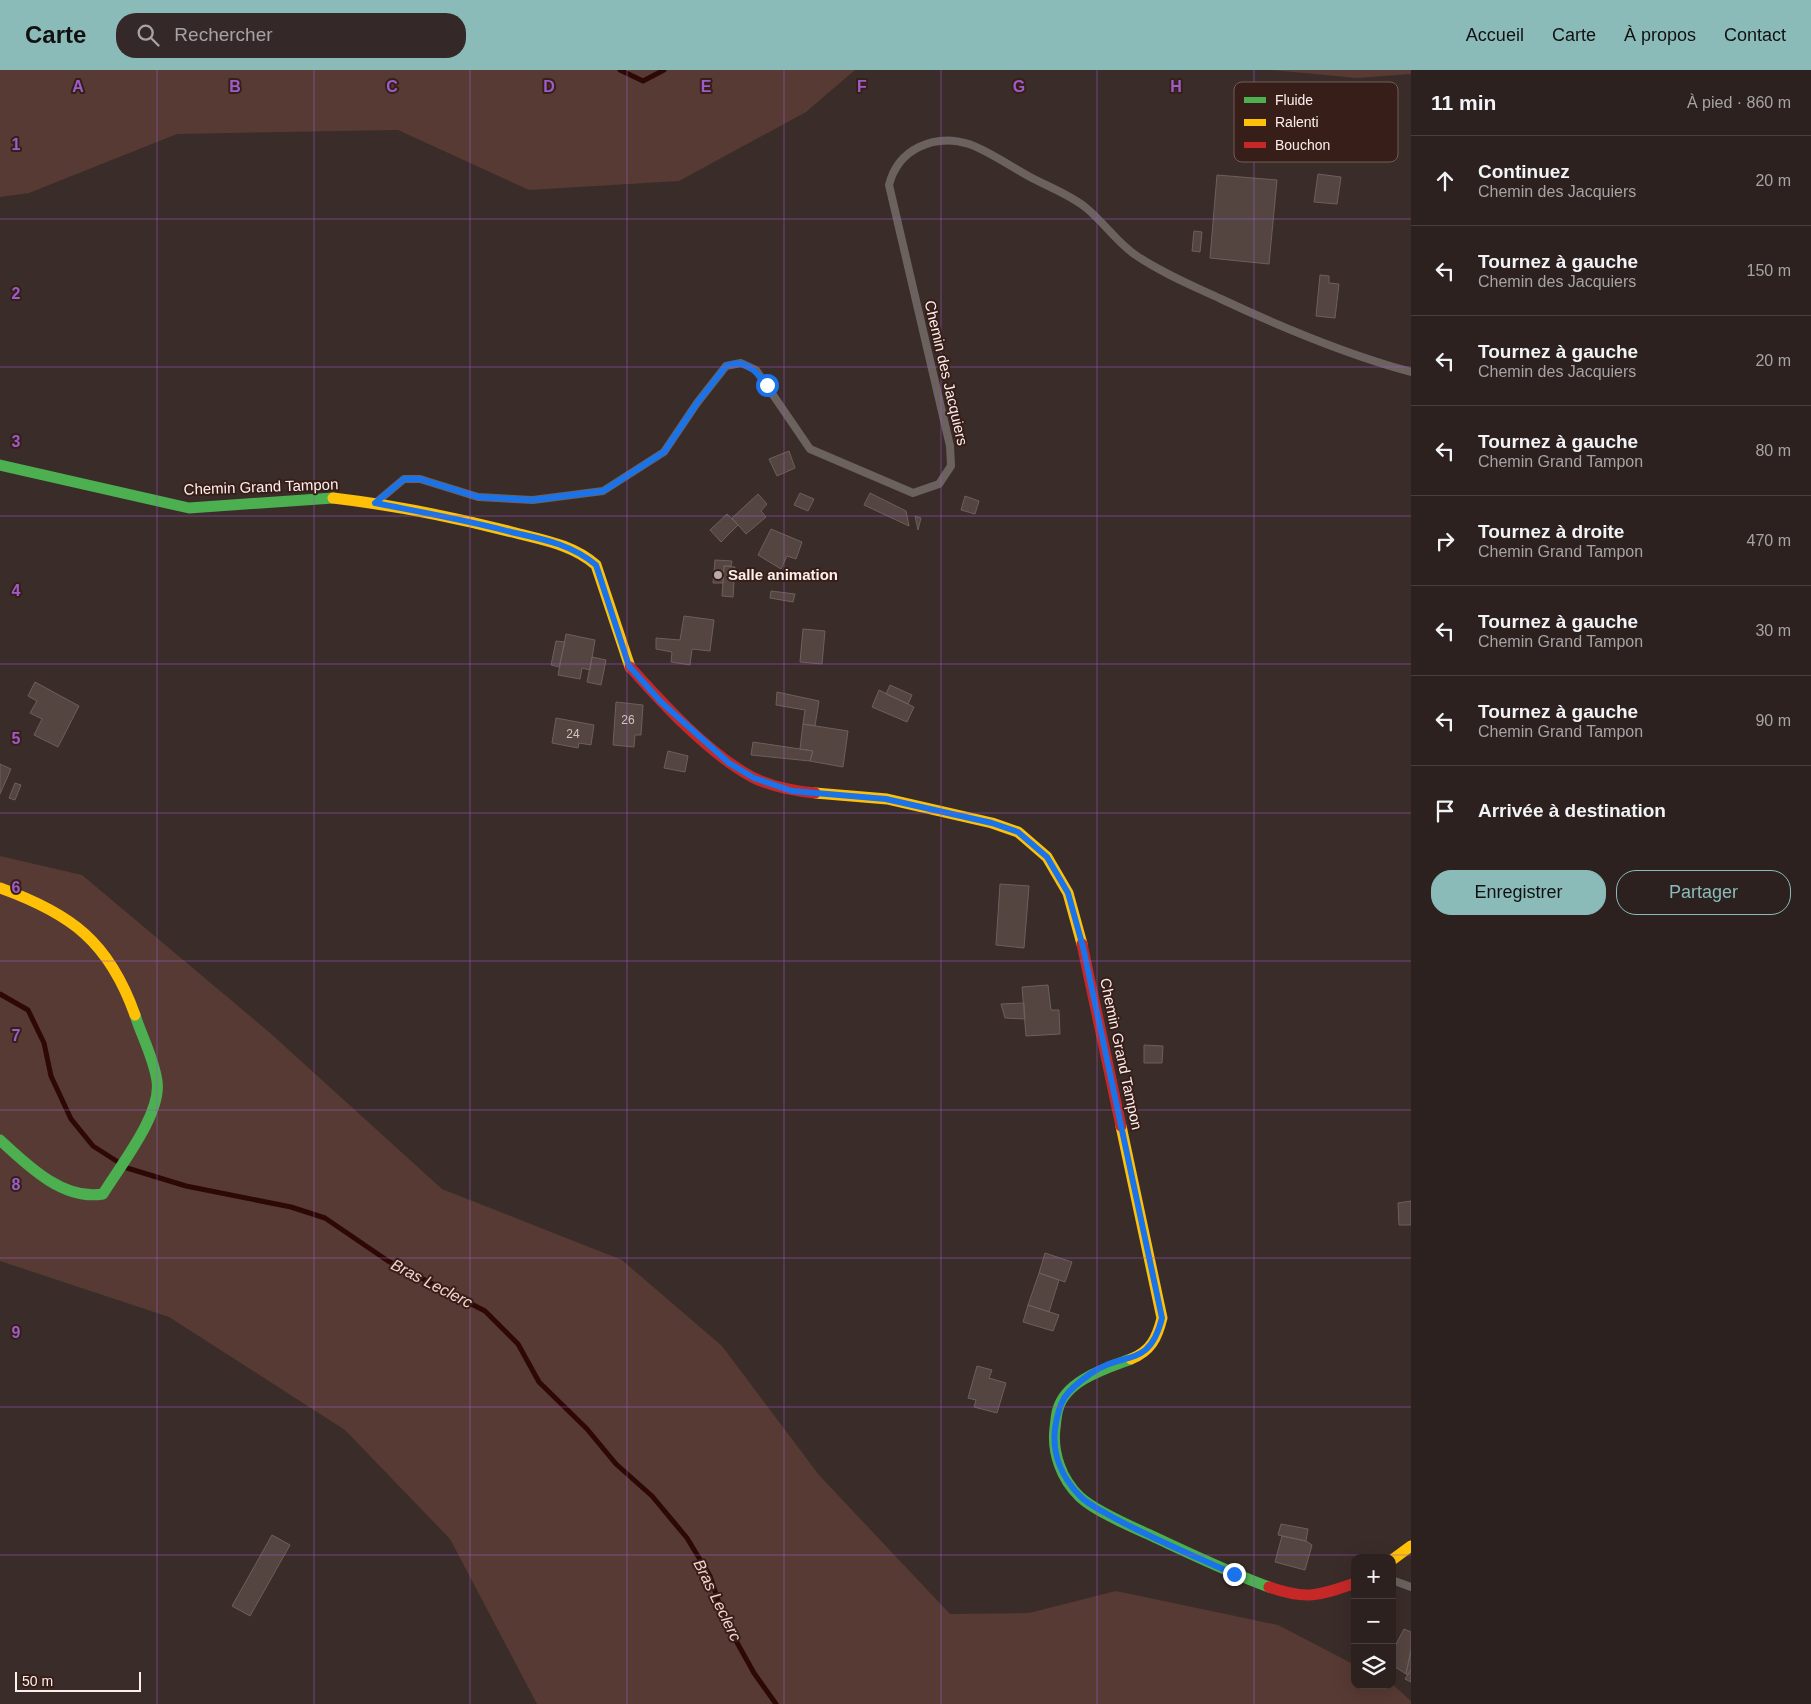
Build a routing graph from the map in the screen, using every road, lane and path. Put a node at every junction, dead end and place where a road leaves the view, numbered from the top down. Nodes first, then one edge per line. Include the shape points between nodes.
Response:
1 (1411, 372) edge
2 (0, 465) edge
3 (375, 503) junction
4 (0, 888) edge
5 (0, 1140) edge
6 (1411, 1546) edge
7 (1396, 1557) edge
8 (1407, 1583) edge
9 (1351, 1584) edge
10 (1411, 1587) edge

1 - 3 lane, Chemin des Jacquiers via 1295,334 1204,291 1136,256 1085,206 969,144 938,142 924,144 908,152 891,175 889,185 950,446 951,466 939,484 914,492 810,449 756,370 741,363 732,363 726,366 697,403 664,452 603,491 533,500 478,497 420,479 404,479
2 - 3 main road, Chemin Grand Tampon via 189,508 327,497
3 - 9 main road, Chemin Grand Tampon via 494,527 563,545 583,554 596,565 629,666 661,702 729,763 754,778 792,791 886,799 992,823 1018,832 1047,857 1068,893 1083,947 1162,1318 1157,1338 1140,1355 1092,1373 1072,1388 1058,1407 1054,1438 1057,1460 1080,1496 1103,1512 1234,1574 1292,1595 1322,1595
4 - 5 main road via 62,916 98,945 118,975 155,1074 158,1093 150,1114 103,1194 93,1198 79,1196 34,1170
6 - 7 main road
8 - 10 lane

